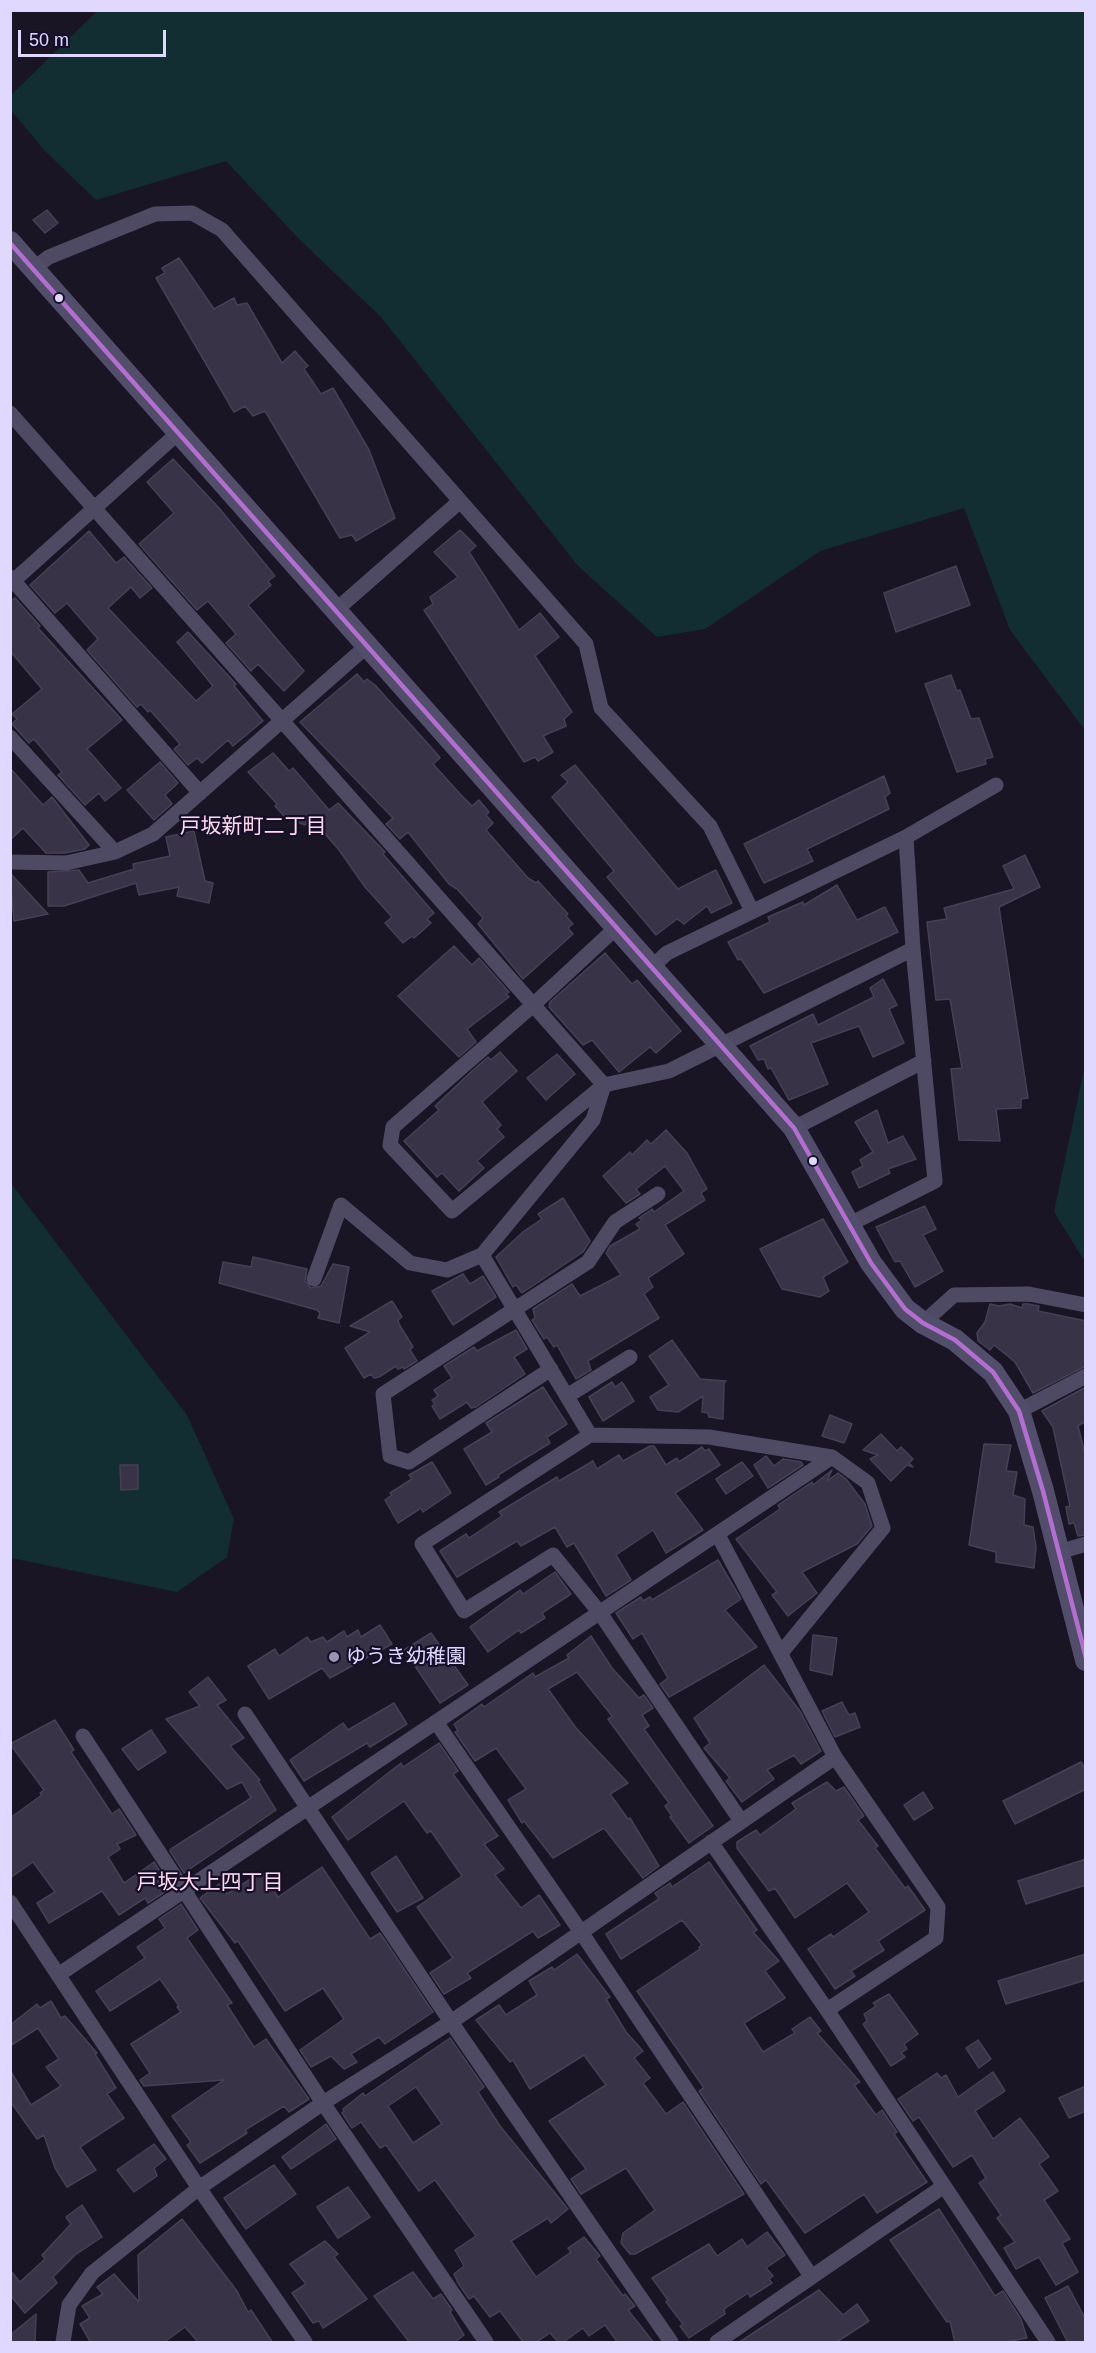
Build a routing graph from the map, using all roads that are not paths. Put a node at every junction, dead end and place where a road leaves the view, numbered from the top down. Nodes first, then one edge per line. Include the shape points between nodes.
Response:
1 (10, 242) edge
2 (34, 268) junction
3 (10, 413) edge
4 (178, 433) junction
5 (459, 502) junction
6 (95, 510) junction
7 (12, 581) edge
8 (336, 610) junction
9 (368, 645) junction
10 (282, 720) junction
11 (10, 737) edge
12 (996, 785) dead end
13 (200, 793) junction
14 (906, 837) junction
15 (115, 852) junction
16 (10, 862) edge
17 (752, 911) junction
18 (616, 927) junction
19 (913, 949) junction
20 (652, 967) junction
21 (533, 1005) junction
22 (720, 1047) junction
23 (924, 1061) junction
24 (604, 1085) junction
25 (794, 1128) junction
26 (658, 1194) dead end
27 (848, 1225) junction
28 (482, 1255) junction
29 (314, 1279) dead end
30 (1086, 1305) edge
31 (515, 1309) junction
32 (923, 1323) junction
33 (630, 1357) dead end
34 (551, 1370) junction
35 (1086, 1376) edge
36 (567, 1396) junction
37 (1019, 1411) junction
38 (590, 1435) junction
39 (832, 1456) junction
40 (718, 1535) junction
41 (1086, 1544) edge
42 (1059, 1552) junction
43 (600, 1613) junction
44 (782, 1653) junction
45 (1086, 1659) edge
46 (245, 1714) dead end
47 (436, 1722) junction
48 (83, 1736) dead end
49 (835, 1757) junction
50 (308, 1809) junction
51 (741, 1821) junction
52 (711, 1842) junction
53 (185, 1892) junction
54 (10, 1902) edge
55 (581, 1932) junction
56 (58, 1975) junction
57 (827, 2010) junction
58 (451, 2022) junction
59 (323, 2103) junction
60 (944, 2186) junction
61 (199, 2188) junction
62 (811, 2276) junction
63 (63, 2343) edge
64 (305, 2343) edge
65 (486, 2343) edge
66 (671, 2343) edge
67 (717, 2343) edge
68 (1048, 2343) edge

1 - 2 street
2 - 4 street
2 - 5 street via 50,257 155,214 192,213 222,230
3 - 6 street
4 - 6 street
4 - 8 street
5 - 8 street
5 - 17 street via 586,644 601,708 710,826
6 - 7 street
6 - 10 street
7 - 13 street
8 - 9 street
9 - 10 street
9 - 18 street
10 - 13 street
10 - 21 street
11 - 15 street
12 - 14 street
13 - 15 street via 153,834
14 - 17 street
14 - 19 street
15 - 16 street via 66,863
17 - 20 street via 667,953
18 - 20 street
18 - 21 street
19 - 22 street
19 - 23 street
20 - 22 street
21 - 24 street
21 - 24 street via 393,1128 390,1145 452,1211
22 - 24 street via 669,1071
22 - 25 street
23 - 25 street
23 - 27 street via 935,1181
24 - 28 street via 593,1120
25 - 27 street
26 - 31 street via 615,1222 588,1262
27 - 32 street via 905,1309
28 - 29 street via 447,1270 410,1263 341,1205
28 - 31 street
30 - 32 street via 1029,1294 954,1295
31 - 34 street
31 - 34 street via 383,1394 390,1456 409,1462
32 - 37 street via 955,1340 993,1372
33 - 36 street
34 - 36 street
35 - 37 street
36 - 38 street
37 - 42 street
38 - 39 street via 709,1437
38 - 43 street via 422,1544 464,1611 553,1554
39 - 40 street
39 - 44 street via 868,1483 884,1528
40 - 43 street
40 - 44 street
41 - 42 street
42 - 45 street
43 - 47 street
43 - 51 street
44 - 49 street
46 - 50 street
47 - 50 street
47 - 55 street
48 - 53 street
49 - 51 street
49 - 57 street via 938,1907 936,1938
50 - 53 street
50 - 58 street
51 - 52 street
52 - 55 street
52 - 57 street
53 - 56 street
53 - 59 street
54 - 56 street
55 - 58 street
55 - 62 street
56 - 61 street
57 - 60 street
58 - 59 street
58 - 66 street
59 - 61 street
59 - 65 street
60 - 62 street
60 - 68 street
61 - 63 street via 92,2273 69,2305
61 - 64 street
62 - 67 street

